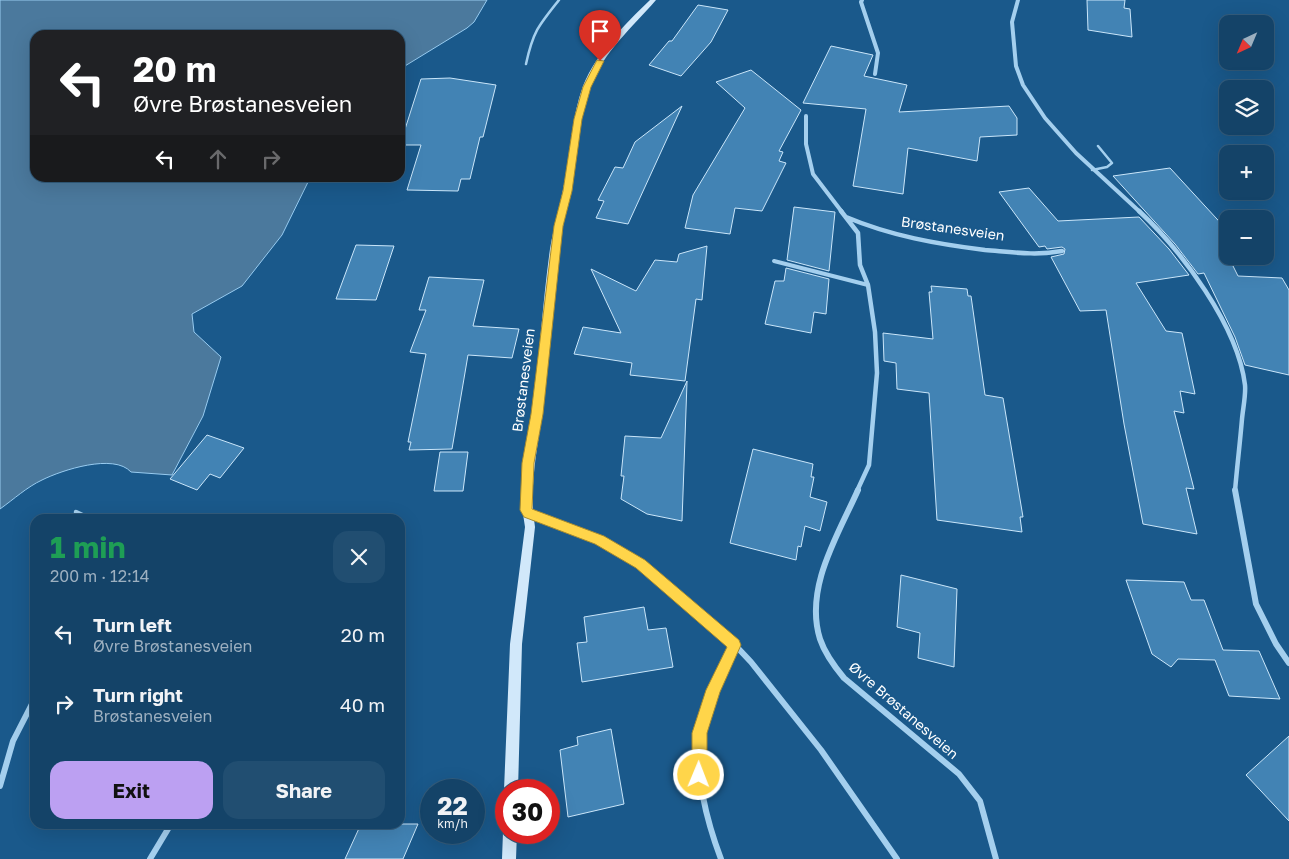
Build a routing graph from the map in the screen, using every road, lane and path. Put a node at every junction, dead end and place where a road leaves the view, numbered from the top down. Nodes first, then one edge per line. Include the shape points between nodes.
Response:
1 (559, 0) edge
2 (653, 0) edge
3 (862, 0) edge
4 (1018, 0) edge
5 (526, 64) dead end
6 (875, 74) dead end
7 (806, 116) dead end
8 (1098, 146) dead end
9 (1092, 170) junction
10 (844, 216) junction
11 (1062, 251) dead end
12 (774, 261) dead end
13 (868, 285) junction
14 (526, 510) junction
15 (76, 512) dead end
16 (80, 514) edge
17 (735, 645) junction
18 (1289, 663) edge
19 (30, 708) edge
20 (511, 779) edge
21 (0, 786) edge
22 (168, 829) edge
23 (510, 844) edge
24 (150, 859) edge
25 (509, 859) edge
26 (721, 859) edge
27 (897, 859) edge
28 (996, 859) edge

1 - 5 lane via 535,32
2 - 14 street, Brøstanesveien via 626,25 600,61 587,87 578,119 558,226 537,414 528,463
3 - 6 street via 878,53
4 - 9 street via 1012,22 1016,66 1023,85 1044,118
7 - 10 street, Øvre Brøstanesveien via 806,144 812,174
8 - 9 lane via 1112,163
9 - 18 street via 1158,229 1193,273 1216,308 1241,363 1245,386 1235,493 1256,604
10 - 11 street, Brøstanesveien via 918,242 1008,252 1051,254
10 - 13 street, Øvre Brøstanesveien via 858,233 860,265
12 - 13 lane
13 - 28 street, Øvre Brøstanesveien via 877,373 869,465 823,570 816,616 820,639 829,659 844,678 959,774 980,801
14 - 17 street via 599,540 641,564
14 - 20 street, Brøstanesveien via 530,527 516,644
15 - 16 lane
17 - 26 street via 713,690 700,733 699,775 710,830
17 - 27 street via 821,750
19 - 21 street via 13,741
22 - 24 street
23 - 25 street

